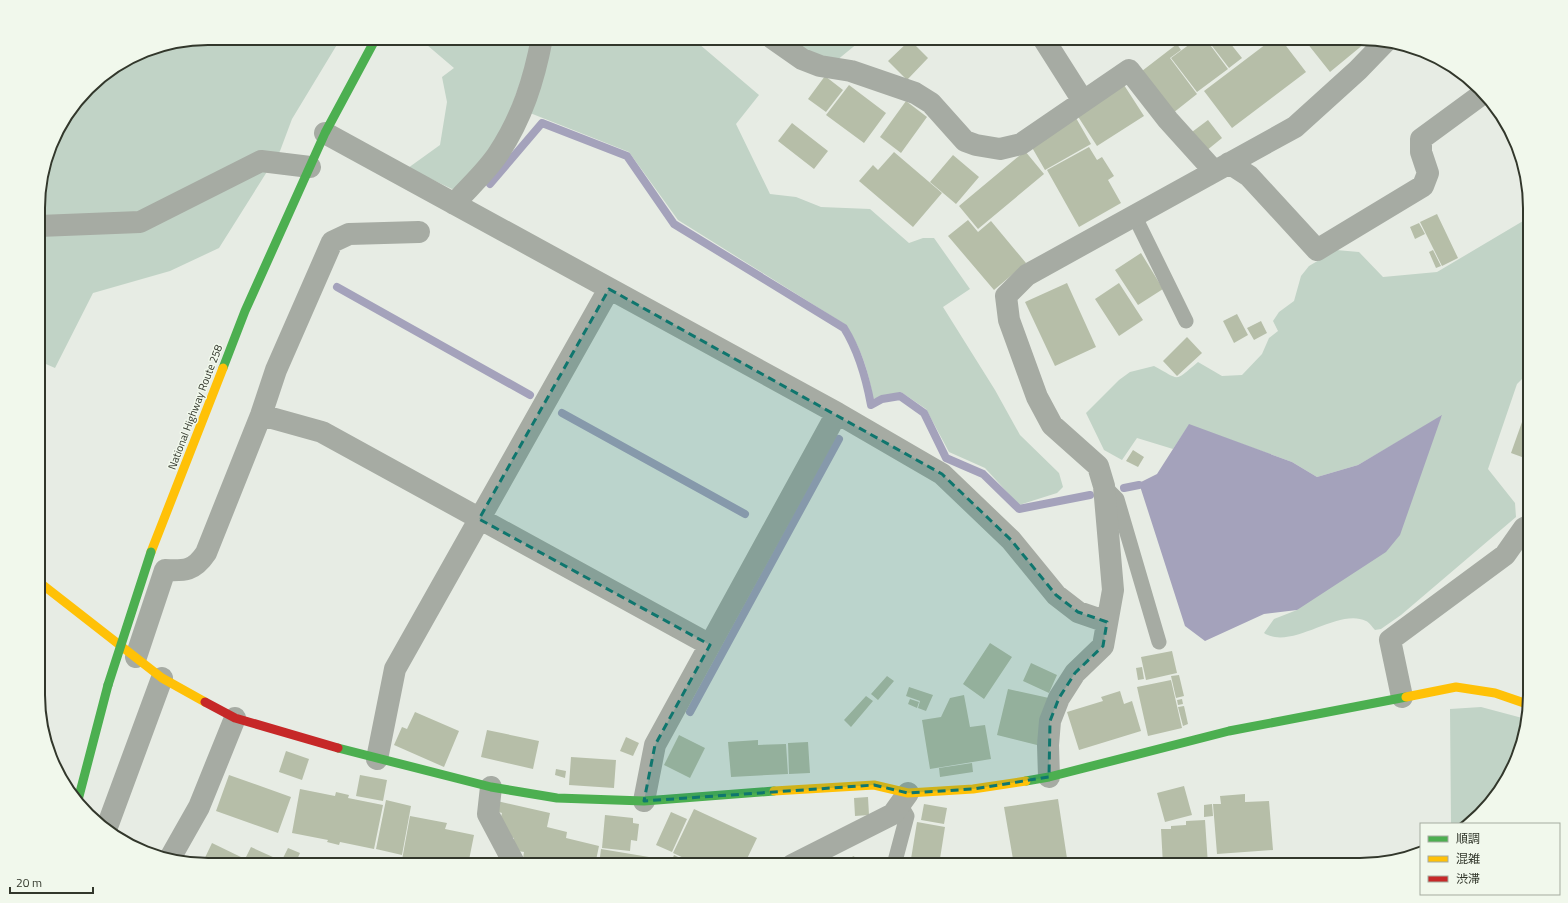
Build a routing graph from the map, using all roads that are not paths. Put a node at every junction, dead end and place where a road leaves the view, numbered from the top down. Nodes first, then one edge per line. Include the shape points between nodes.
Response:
1 (372, 45) edge
2 (541, 45) edge
3 (782, 45) edge
4 (1047, 45) edge
5 (1381, 46) edge
6 (1478, 96) edge
7 (1083, 101) junction
8 (325, 133) junction
9 (310, 166) junction
10 (1222, 167) junction
11 (454, 204) junction
12 (1134, 215) junction
13 (45, 226) edge
14 (419, 232) dead end
15 (609, 289) junction
16 (1186, 321) dead end
17 (837, 413) junction
18 (261, 414) junction
19 (1104, 486) junction
20 (479, 519) junction
21 (1523, 529) edge
22 (45, 587) edge
23 (1107, 622) junction
24 (1159, 642) dead end
25 (710, 645) junction
26 (136, 657) junction
27 (162, 678) junction
28 (1402, 697) junction
29 (1523, 703) edge
30 (235, 718) junction
31 (377, 759) junction
32 (1049, 777) junction
33 (491, 787) junction
34 (79, 795) edge
35 (904, 798) junction
36 (644, 801) junction
37 (108, 824) edge
38 (172, 854) edge
39 (511, 858) edge
40 (806, 858) edge
41 (896, 858) edge

1 - 8 main road, National Highway Route 258
2 - 11 street via 537,67 516,124 497,155
3 - 7 street via 802,59 820,66 851,71 915,93 931,103 965,141 976,145 1000,149 1021,144
4 - 7 street
5 - 10 street via 1295,127
6 - 10 street via 1422,140 1421,152 1428,174 1424,186 1317,250 1249,176
7 - 10 street via 1129,70 1168,120
8 - 9 main road, National Highway Route 258
8 - 11 street
9 - 13 street via 261,161 140,222
9 - 34 main road, National Highway Route 258, bridge via 245,311 151,552 108,685
10 - 12 street
11 - 15 street
12 - 16 lane
12 - 19 street via 1027,275 1006,296 1009,320 1037,397 1052,425 1098,466
14 - 18 street via 349,234 332,242 276,370
15 - 17 street
15 - 20 street
17 - 23 street via 942,474 1011,540 1056,595 1078,612
17 - 25 street
18 - 20 street via 322,432
18 - 26 street via 206,553 200,563 191,568 181,571 165,570
19 - 23 street via 1113,590
19 - 24 lane via 1117,499
20 - 25 street
20 - 31 street via 394,669
21 - 28 street via 1505,555 1390,640
22 - 26 main road
23 - 32 street via 1103,646 1075,673 1050,721
25 - 36 street via 655,745
26 - 27 main road
27 - 30 main road
27 - 37 street
28 - 29 main road via 1456,687 1495,693
28 - 32 main road via 1229,731
30 - 31 main road
30 - 38 street via 199,807
31 - 33 main road
32 - 35 main road
33 - 36 main road via 557,798
33 - 39 street via 488,814
35 - 36 main road via 874,785
35 - 40 street via 893,814
35 - 41 lane via 907,816

